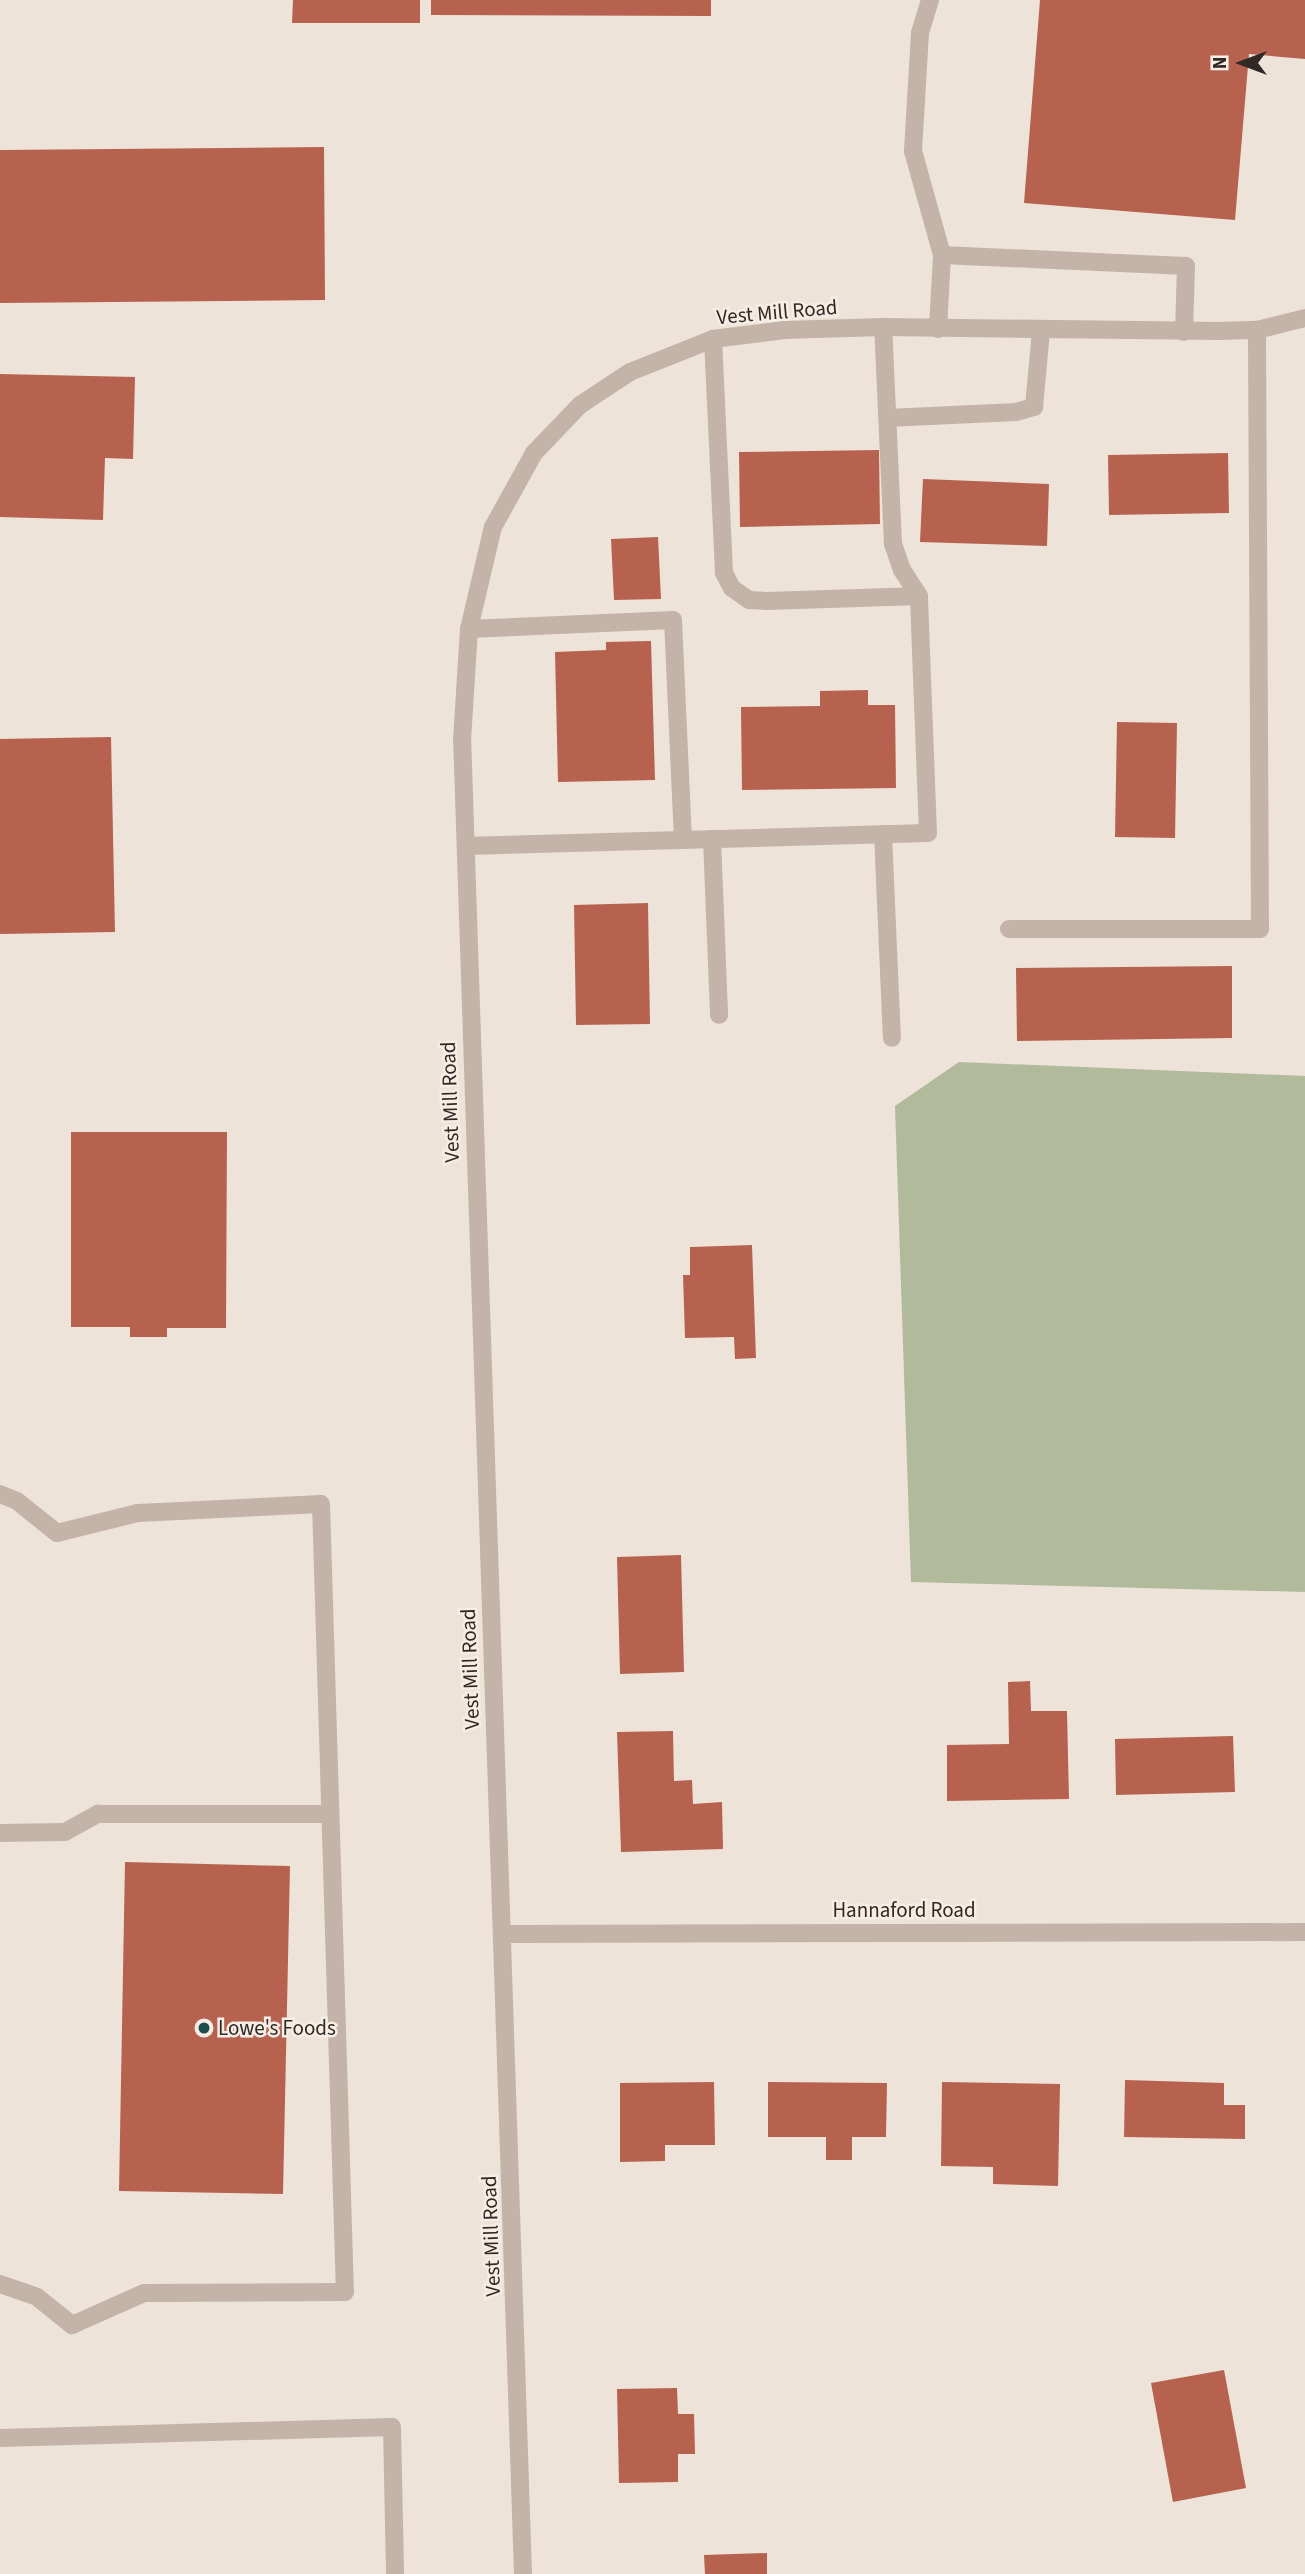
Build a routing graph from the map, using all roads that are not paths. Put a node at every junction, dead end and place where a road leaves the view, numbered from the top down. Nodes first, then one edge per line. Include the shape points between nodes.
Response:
1 (930, 0) edge
2 (942, 255) junction
3 (1305, 318) edge
4 (883, 327) junction
5 (938, 329) junction
6 (1257, 330) junction
7 (1041, 331) junction
8 (1184, 332) junction
9 (713, 339) junction
10 (888, 418) junction
11 (919, 596) junction
12 (469, 629) junction
13 (883, 834) junction
14 (712, 839) junction
15 (683, 840) junction
16 (466, 846) junction
17 (1009, 929) dead end
18 (719, 1015) dead end
19 (892, 1038) dead end
20 (0, 1494) edge
21 (328, 1814) junction
22 (0, 1833) edge
23 (1305, 1932) edge
24 (503, 1934) junction
25 (0, 2284) edge
26 (0, 2438) edge
27 (395, 2574) edge
28 (523, 2574) edge

1 - 2 street via 920,33 913,151
2 - 5 street
2 - 8 street via 1186,266
3 - 6 street, Vest Mill Road
4 - 5 street, Vest Mill Road
4 - 9 street, Vest Mill Road via 784,330
4 - 10 street
5 - 7 street, Vest Mill Road
6 - 8 street, Vest Mill Road
6 - 17 street via 1260,929
7 - 8 street, Vest Mill Road
7 - 10 street via 1034,407 1016,412
9 - 11 street via 724,573 732,588 749,600 767,601
9 - 12 street, Vest Mill Road via 658,358 606,386 565,418 534,453 493,527
10 - 11 street via 893,544
11 - 13 street via 928,833
12 - 15 street via 673,620
12 - 16 street, Vest Mill Road via 462,740
13 - 14 street
13 - 19 street
14 - 15 street
14 - 18 street
15 - 16 street
16 - 24 street, Vest Mill Road
20 - 21 street via 17,1501 57,1534 138,1513 321,1504
21 - 22 street via 98,1814 65,1832
21 - 25 street via 345,2292 144,2293 72,2325 37,2297
23 - 24 street, Hannaford Road
24 - 28 street, Vest Mill Road
26 - 27 street via 392,2427

